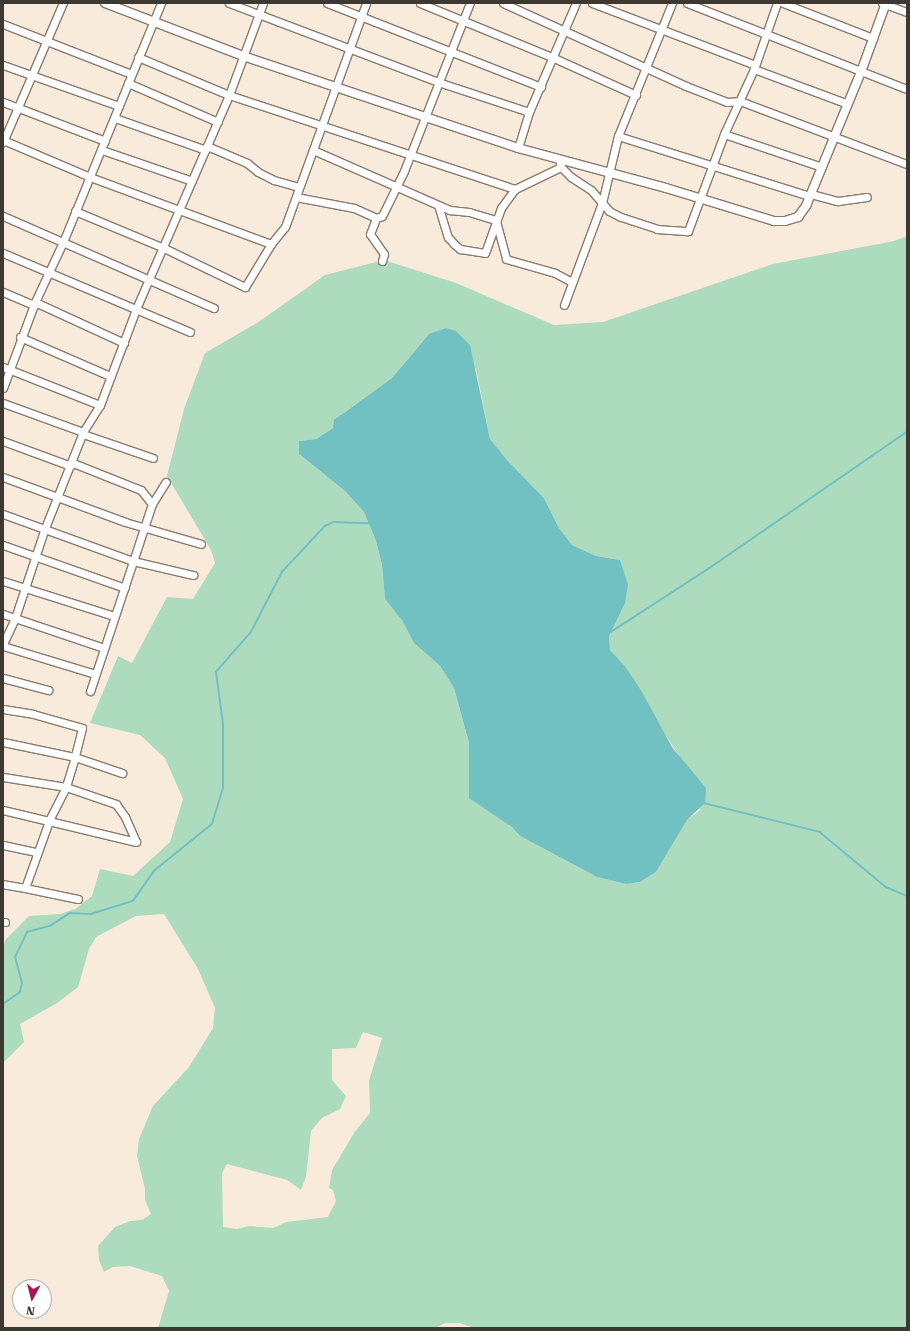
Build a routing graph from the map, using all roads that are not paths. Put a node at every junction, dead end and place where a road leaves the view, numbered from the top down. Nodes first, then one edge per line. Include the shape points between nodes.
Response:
1 (63, 3) edge
2 (105, 3) edge
3 (161, 3) edge
4 (229, 3) edge
5 (262, 3) edge
6 (327, 3) edge
7 (366, 3) edge
8 (420, 3) edge
9 (470, 3) edge
10 (503, 3) edge
11 (576, 3) edge
12 (592, 3) edge
13 (672, 3) edge
14 (687, 3) edge
15 (884, 3) edge
16 (777, 4) edge
17 (907, 12) edge
18 (258, 15) junction
19 (361, 16) junction
20 (154, 21) junction
21 (463, 21) junction
22 (3, 24) edge
23 (661, 30) junction
24 (564, 32) junction
25 (766, 35) junction
26 (873, 38) junction
27 (46, 42) junction
28 (349, 49) junction
29 (449, 52) junction
30 (243, 56) junction
31 (138, 57) junction
32 (554, 58) junction
33 (3, 65) edge
34 (646, 67) junction
35 (754, 67) junction
36 (861, 72) junction
37 (131, 74) junction
38 (31, 75) junction
39 (438, 82) junction
40 (128, 83) junction
41 (540, 87) junction
42 (334, 88) junction
43 (907, 89) edge
44 (229, 94) junction
45 (636, 95) junction
46 (740, 101) junction
47 (3, 102) edge
48 (848, 104) junction
49 (119, 106) junction
50 (17, 108) junction
51 (529, 112) junction
52 (425, 116) junction
53 (115, 118) junction
54 (218, 122) junction
55 (322, 126) junction
56 (724, 134) junction
57 (618, 136) junction
58 (835, 138) junction
59 (3, 140) edge
60 (105, 141) junction
61 (206, 148) junction
62 (518, 148) junction
63 (102, 150) junction
64 (312, 150) junction
65 (409, 156) junction
66 (560, 163) junction
67 (907, 164) edge
68 (712, 166) junction
69 (822, 167) junction
70 (608, 174) junction
71 (90, 177) junction
72 (192, 181) junction
73 (396, 186) junction
74 (299, 187) junction
75 (515, 189) junction
76 (811, 195) junction
77 (296, 197) junction
78 (868, 197) dead end
79 (700, 198) junction
80 (602, 202) junction
81 (438, 205) junction
82 (75, 211) junction
83 (180, 211) junction
84 (3, 216) edge
85 (376, 218) junction
86 (496, 220) junction
87 (63, 242) junction
88 (271, 244) junction
89 (164, 248) junction
90 (3, 253) edge
91 (382, 261) dead end
92 (49, 273) junction
93 (150, 279) junction
94 (572, 282) junction
95 (3, 292) edge
96 (34, 304) junction
97 (564, 305) dead end
98 (214, 308) dead end
99 (136, 309) junction
100 (190, 332) dead end
101 (20, 337) junction
102 (124, 342) junction
103 (3, 367) edge
104 (10, 370) junction
105 (110, 376) junction
106 (3, 388) edge
107 (3, 403) edge
108 (100, 405) junction
109 (83, 433) junction
110 (3, 441) edge
111 (153, 458) dead end
112 (72, 464) junction
113 (3, 477) edge
114 (166, 482) dead end
115 (58, 496) junction
116 (152, 504) junction
117 (3, 514) edge
118 (45, 528) junction
119 (146, 528) junction
120 (201, 544) dead end
121 (3, 545) edge
122 (36, 556) junction
123 (133, 560) junction
124 (193, 575) dead end
125 (3, 581) edge
126 (125, 588) junction
127 (26, 589) junction
128 (3, 614) edge
129 (114, 616) junction
130 (15, 618) junction
131 (3, 645) edge
132 (104, 648) junction
133 (95, 674) junction
134 (3, 678) edge
135 (48, 690) dead end
136 (90, 691) dead end
137 (3, 708) edge
138 (3, 742) edge
139 (75, 757) junction
140 (122, 773) dead end
141 (3, 777) edge
142 (66, 787) junction
143 (3, 810) edge
144 (49, 820) junction
145 (3, 845) edge
146 (36, 852) junction
147 (3, 884) edge
148 (25, 888) junction
149 (78, 898) dead end

1 - 27 street
2 - 20 street
3 - 20 street
4 - 18 street
5 - 18 street
6 - 19 street
7 - 19 street
8 - 21 street
9 - 21 street
10 - 24 street
11 - 24 street
12 - 23 street
13 - 23 street
14 - 25 street
15 - 17 street
15 - 26 street
16 - 25 street
16 - 26 street
18 - 28 street
18 - 30 street
19 - 28 street
19 - 29 street
20 - 30 street
20 - 31 street
21 - 29 street
21 - 32 street
22 - 27 street
23 - 34 street
23 - 35 street
24 - 32 street
24 - 34 street
25 - 35 street
25 - 36 street
26 - 36 street
27 - 37 street
27 - 38 street
28 - 39 street
28 - 42 street
29 - 39 street
29 - 41 street
30 - 42 street
30 - 44 street
31 - 37 street
31 - 44 street
32 - 41 street
32 - 45 street
33 - 38 street
34 - 45 street
34 - 46 street via 727,102
35 - 46 street
35 - 48 street
36 - 43 street
36 - 48 street
37 - 40 street
38 - 49 street
38 - 50 street
39 - 51 street
39 - 52 street
40 - 49 street
40 - 54 street
41 - 51 street
42 - 52 street
42 - 55 street
44 - 54 street
44 - 55 street
45 - 57 street
46 - 56 street
46 - 58 street
47 - 50 street
48 - 58 street
49 - 53 street
50 - 59 street
50 - 60 street
51 - 62 street
52 - 62 street
52 - 65 street
53 - 60 street
53 - 61 street
54 - 61 street
55 - 64 street
55 - 65 street
56 - 68 street
56 - 69 street
57 - 68 street
57 - 70 street
58 - 67 street
58 - 69 street
59 - 71 street
60 - 63 street
61 - 72 street
61 - 74 street via 247,163 269,177
62 - 66 street
63 - 71 street
63 - 72 street
64 - 73 street
64 - 74 street
65 - 73 street
65 - 75 street
66 - 70 street
66 - 75 street
66 - 80 street via 571,177 591,190
68 - 76 street
68 - 79 street
69 - 76 street
70 - 79 street
70 - 80 street
71 - 82 street
71 - 83 street
72 - 83 street
73 - 81 street
73 - 85 street via 382,216
74 - 77 street
75 - 86 street via 501,208
76 - 78 street via 838,201
76 - 79 street via 798,217 785,221
77 - 85 street via 354,208
77 - 88 street via 285,227
79 - 80 street via 690,229 686,232 632,222 609,210
80 - 94 street
81 - 86 street
81 - 86 street via 448,237 460,250 485,253
82 - 87 street
82 - 89 street
83 - 88 street
83 - 89 street
84 - 87 street
85 - 91 street via 370,234 384,254
86 - 94 street via 506,259 532,265
87 - 92 street
87 - 93 street
88 - 89 street via 245,287
89 - 93 street
90 - 92 street
92 - 96 street
92 - 99 street
93 - 98 street
93 - 99 street
94 - 97 street
95 - 96 street
96 - 101 street
96 - 102 street
99 - 100 street
99 - 102 street
101 - 104 street
101 - 105 street
102 - 105 street
103 - 104 street
104 - 106 street
104 - 108 street
105 - 108 street
107 - 109 street
108 - 109 street
109 - 111 street
109 - 112 street
110 - 112 street
112 - 115 street
112 - 116 street via 140,490
113 - 115 street
114 - 116 street
115 - 118 street
115 - 119 street
116 - 119 street
117 - 118 street
118 - 122 street
118 - 123 street
119 - 120 street
119 - 123 street
121 - 122 street
122 - 126 street
122 - 127 street
123 - 124 street
123 - 126 street
125 - 127 street
126 - 129 street
127 - 129 street
127 - 130 street
128 - 130 street
129 - 132 street
130 - 131 street
130 - 132 street
131 - 133 street
132 - 133 street
133 - 136 street
134 - 135 street
137 - 139 street via 82,728
138 - 139 street
139 - 140 street
139 - 142 street
141 - 142 street
142 - 144 street
142 - 144 street via 116,804 136,842
143 - 144 street
144 - 146 street
145 - 146 street
146 - 148 street
147 - 148 street
148 - 149 street

